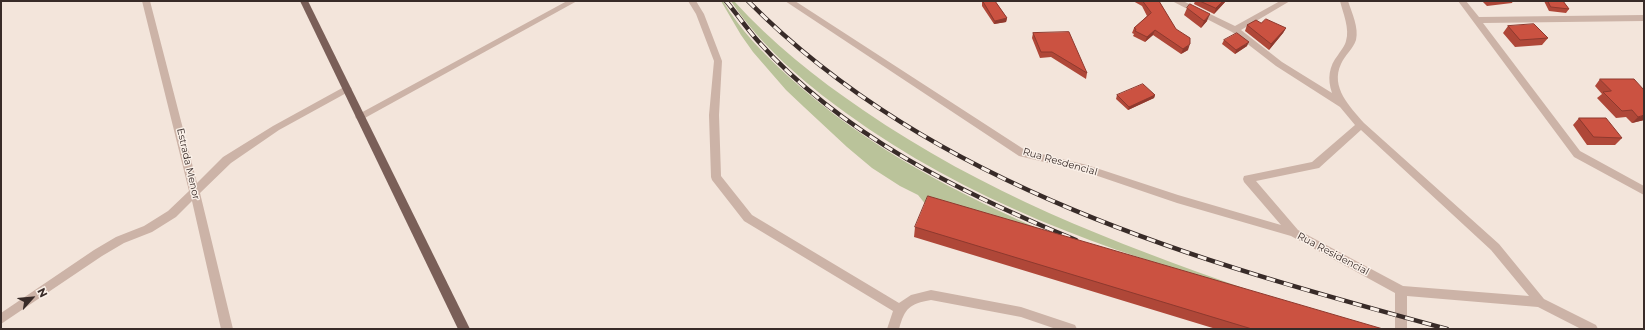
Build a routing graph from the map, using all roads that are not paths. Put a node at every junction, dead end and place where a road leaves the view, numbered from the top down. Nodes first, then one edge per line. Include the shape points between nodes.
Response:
1 (146, 1) edge
2 (304, 1) edge
3 (573, 1) edge
4 (692, 1) edge
5 (789, 1) edge
6 (1176, 1) edge
7 (1286, 1) edge
8 (1344, 1) edge
9 (1462, 1) edge
10 (1644, 18) edge
11 (1476, 20) junction
12 (1235, 30) junction
13 (347, 89) junction
14 (1342, 104) junction
15 (360, 117) junction
16 (1361, 124) junction
17 (1644, 191) edge
18 (195, 193) junction
19 (1294, 233) junction
20 (1401, 291) junction
21 (1540, 302) junction
22 (899, 309) junction
23 (1, 319) edge
24 (226, 329) edge
25 (464, 329) edge
26 (893, 329) edge
27 (1071, 329) edge
28 (1401, 329) edge
29 (1592, 329) edge

1 - 18 street, Estrada Menor
2 - 13 main road
3 - 15 street
4 - 22 street via 700,14 718,61 714,115 716,177 748,218
5 - 19 street, Rua Resdencial via 1022,153 1087,169 1177,200
6 - 12 street
7 - 12 street
8 - 14 street via 1349,16 1351,40 1335,68 1334,86
9 - 11 street
10 - 11 street
11 - 17 street via 1577,154
12 - 14 street via 1279,64
13 - 15 main road
13 - 18 street via 276,128 227,160
14 - 16 street
15 - 25 main road
16 - 19 street, Rua Residencial via 1315,165 1248,179
16 - 21 street via 1495,247
18 - 23 street via 172,214 148,229 120,240 98,253
18 - 24 street, Estrada Menor
19 - 20 street, Rua Residencial
20 - 21 street, Rua Residencial
20 - 28 street
21 - 29 street
22 - 26 street
22 - 27 street via 915,298 931,295 1021,312

